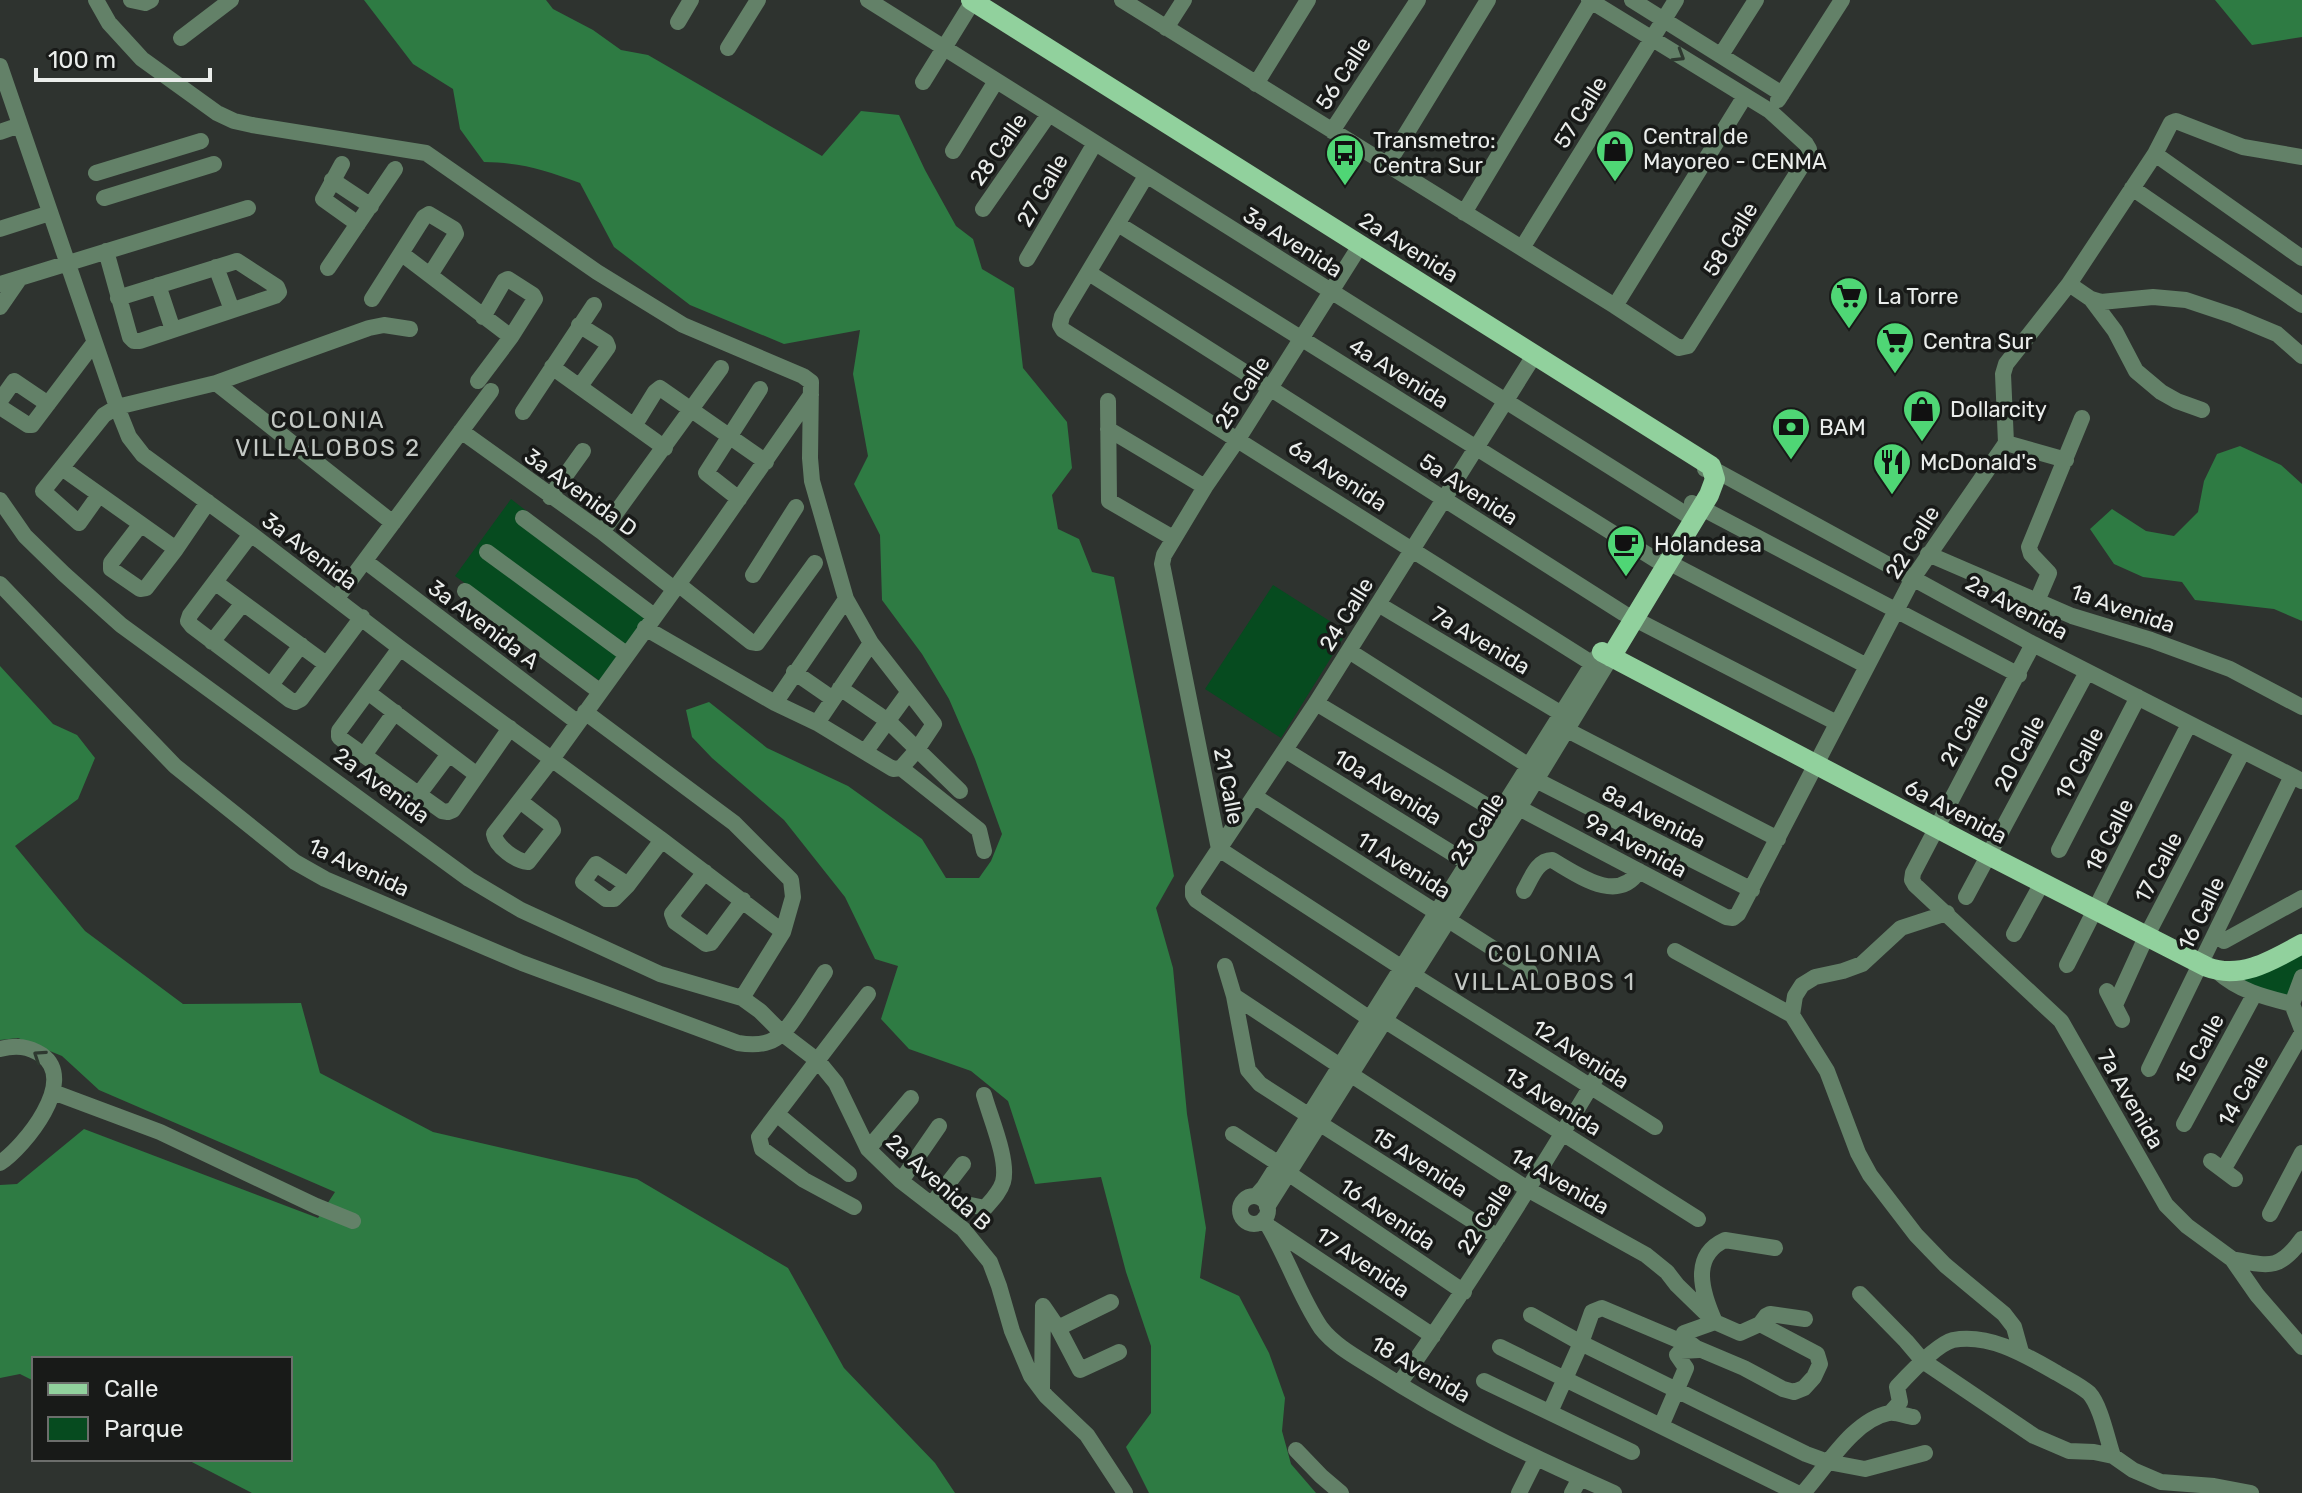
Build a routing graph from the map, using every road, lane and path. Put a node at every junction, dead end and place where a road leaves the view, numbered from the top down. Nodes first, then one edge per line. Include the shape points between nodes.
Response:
1 (96, 0) edge
2 (131, 0) edge
3 (151, 0) edge
4 (231, 0) edge
5 (691, 0) edge
6 (758, 0) edge
7 (868, 0) edge
8 (995, 0) edge
9 (1122, 0) edge
10 (1184, 0) edge
11 (1308, 0) edge
12 (1418, 0) edge
13 (1488, 0) edge
14 (1590, 0) edge
15 (1632, 0) edge
16 (1676, 0) edge
17 (1756, 0) edge
18 (1842, 0) edge
19 (972, 1) edge
20 (1664, 20) junction
21 (678, 22) dead end
22 (1008, 23) junction
23 (1166, 28) junction
24 (181, 38) dead end
25 (1651, 38) junction
26 (728, 48) dead end
27 (944, 48) junction
28 (1721, 55) junction
29 (1, 73) edge
30 (996, 81) junction
31 (923, 82) dead end
32 (1256, 84) junction
33 (1782, 94) junction
34 (1745, 96) junction
35 (1770, 111) junction
36 (1049, 114) junction
37 (20, 125) junction
38 (1332, 131) junction
39 (0, 132) edge
40 (201, 141) dead end
41 (1095, 143) junction
42 (177, 148) junction
43 (953, 151) dead end
44 (2155, 154) junction
45 (2302, 157) edge
46 (214, 164) dead end
47 (342, 164) dead end
48 (1387, 165) junction
49 (395, 169) dead end
50 (186, 172) junction
51 (96, 173) dead end
52 (1146, 176) junction
53 (332, 180) junction
54 (2132, 188) junction
55 (104, 198) dead end
56 (365, 202) junction
57 (248, 208) dead end
58 (983, 209) dead end
59 (50, 213) junction
60 (1464, 213) junction
61 (352, 221) junction
62 (1118, 224) junction
63 (0, 229) edge
64 (1361, 244) junction
65 (1522, 248) junction
66 (106, 251) junction
67 (402, 254) junction
68 (2302, 258) edge
69 (1027, 259) dead end
70 (67, 263) junction
71 (216, 267) junction
72 (328, 268) dead end
73 (1089, 273) junction
74 (430, 275) junction
75 (20, 278) junction
76 (0, 284) edge
77 (2069, 284) junction
78 (158, 285) junction
79 (1332, 292) junction
80 (118, 298) junction
81 (372, 299) dead end
82 (2091, 299) junction
83 (594, 305) dead end
84 (2302, 305) edge
85 (1615, 306) junction
86 (0, 307) edge
87 (232, 310) junction
88 (483, 317) junction
89 (579, 325) junction
90 (410, 329) dead end
91 (173, 330) junction
92 (511, 337) junction
93 (1301, 339) junction
94 (94, 343) junction
95 (1535, 354) junction
96 (2302, 356) edge
97 (552, 367) junction
98 (721, 368) dead end
99 (216, 383) junction
100 (580, 386) junction
101 (1270, 388) junction
102 (760, 389) dead end
103 (813, 393) junction
104 (0, 401) edge
105 (1108, 401) dead end
106 (1506, 401) junction
107 (48, 404) junction
108 (0, 407) edge
109 (117, 407) junction
110 (692, 409) junction
111 (2202, 410) dead end
112 (523, 412) dead end
113 (2082, 418) dead end
114 (634, 426) junction
115 (1108, 429) junction
116 (461, 431) junction
117 (728, 436) junction
118 (1238, 439) junction
119 (2006, 443) junction
120 (665, 448) junction
121 (1476, 448) junction
122 (583, 451) dead end
123 (2066, 460) junction
124 (766, 462) junction
125 (1706, 466) junction
126 (62, 468) junction
127 (1205, 487) junction
128 (99, 495) junction
129 (550, 497) junction
130 (739, 499) junction
131 (1444, 499) junction
132 (0, 500) edge
133 (208, 502) junction
134 (796, 507) dead end
135 (1693, 511) junction
136 (523, 518) dead end
137 (393, 523) junction
138 (141, 524) junction
139 (602, 532) junction
140 (251, 534) junction
141 (1173, 538) junction
142 (176, 549) junction
143 (1412, 551) junction
144 (487, 552) dead end
145 (1928, 554) junction
146 (365, 561) junction
147 (1662, 561) junction
148 (815, 563) dead end
149 (1162, 564) joint
150 (753, 575) dead end
151 (1913, 578) junction
152 (216, 583) junction
153 (0, 584) edge
154 (676, 586) junction
155 (465, 591) dead end
156 (337, 598) junction
157 (846, 599) junction
158 (2037, 601) junction
159 (243, 603) junction
160 (1378, 604) junction
161 (1896, 612) junction
162 (1628, 616) junction
163 (362, 617) junction
164 (649, 622) junction
165 (212, 642) junction
166 (871, 643) junction
167 (2033, 644) junction
168 (301, 645) junction
169 (400, 648) junction
170 (1349, 651) junction
171 (626, 654) junction
172 (1602, 657) junction
173 (326, 664) junction
174 (1867, 666) junction
175 (794, 672) junction
176 (2087, 672) junction
177 (2019, 675) junction
178 (271, 685) junction
179 (599, 691) junction
180 (369, 693) junction
181 (908, 693) junction
182 (837, 694) junction
183 (2138, 697) junction
184 (775, 703) junction
185 (1316, 703) junction
186 (2302, 707) edge
187 (395, 712) junction
188 (581, 717) junction
189 (888, 721) junction
190 (1564, 722) junction
191 (817, 723) junction
192 (1837, 723) junction
193 (2189, 724) junction
194 (510, 728) junction
195 (1285, 750) junction
196 (916, 751) junction
197 (2243, 751) junction
198 (865, 752) junction
199 (449, 754) junction
200 (364, 755) junction
201 (552, 759) junction
202 (1815, 764) junction
203 (901, 768) junction
204 (1532, 773) junction
205 (477, 775) junction
206 (2297, 778) edge
207 (960, 791) dead end
208 (419, 794) junction
209 (1254, 796) junction
210 (520, 801) dead end
211 (1519, 808) junction
212 (1499, 813) junction
213 (1937, 827) junction
214 (1778, 839) junction
215 (662, 840) junction
216 (1219, 849) junction
217 (2059, 850) dead end
218 (984, 851) dead end
219 (1990, 856) junction
220 (1468, 863) junction
221 (1639, 871) junction
222 (705, 872) junction
223 (1912, 880) joint
224 (2302, 880) edge
225 (2042, 883) junction
226 (628, 885) dead end
227 (1752, 890) junction
228 (1524, 891) dead end
229 (1193, 895) joint
230 (1966, 897) dead end
231 (743, 900) junction
232 (2297, 901) edge
233 (2096, 910) junction
234 (1947, 913) junction
235 (1442, 916) junction
236 (1733, 918) joint
237 (783, 932) junction
238 (2014, 934) dead end
239 (2216, 935) junction
240 (2146, 937) junction
241 (2302, 944) edge
242 (1675, 951) dead end
243 (2067, 965) dead end
244 (1225, 966) dead end
245 (2209, 967) junction
246 (825, 972) dead end
247 (1407, 972) junction
248 (1530, 972) dead end
249 (2302, 977) edge
250 (868, 994) dead end
251 (2254, 995) junction
252 (1234, 996) junction
253 (742, 998) junction
254 (2114, 1006) dead end
255 (1792, 1015) junction
256 (1377, 1020) junction
257 (2298, 1021) edge
258 (784, 1035) junction
259 (0, 1049) edge
260 (818, 1061) junction
261 (2152, 1068) dead end
262 (1345, 1070) junction
263 (1596, 1078) junction
264 (53, 1092) junction
265 (984, 1095) dead end
266 (911, 1098) dead end
267 (2177, 1106) dead end
268 (778, 1115) junction
269 (1314, 1119) junction
270 (939, 1126) dead end
271 (1655, 1127) dead end
272 (1563, 1133) junction
273 (1233, 1134) dead end
274 (868, 1149) junction
275 (2302, 1153) edge
276 (0, 1163) edge
277 (963, 1164) dead end
278 (1283, 1168) junction
279 (2223, 1170) dead end
280 (849, 1174) dead end
281 (901, 1181) junction
282 (1529, 1190) junction
283 (934, 1202) junction
284 (854, 1207) dead end
285 (1264, 1212) junction
286 (2270, 1214) dead end
287 (1698, 1219) dead end
288 (353, 1221) dead end
289 (1498, 1237) junction
290 (2302, 1239) edge
291 (1775, 1248) dead end
292 (2232, 1259) junction
293 (2296, 1260) edge
294 (1464, 1292) junction
295 (1860, 1294) dead end
296 (1111, 1302) dead end
297 (1531, 1315) dead end
298 (1805, 1319) dead end
299 (1715, 1322) junction
300 (1760, 1324) junction
301 (1058, 1328) junction
302 (1433, 1336) junction
303 (1581, 1343) junction
304 (1500, 1347) dead end
305 (2302, 1347) edge
306 (1699, 1350) junction
307 (1119, 1352) dead end
308 (2021, 1352) junction
309 (1923, 1361) junction
310 (1565, 1380) junction
311 (1484, 1381) dead end
312 (1399, 1384) junction
313 (1042, 1389) junction
314 (1676, 1390) junction
315 (1550, 1412) junction
316 (1891, 1412) junction
317 (1913, 1417) dead end
318 (1661, 1426) junction
319 (1296, 1450) dead end
320 (1632, 1452) dead end
321 (1925, 1453) dead end
322 (2113, 1456) junction
323 (1536, 1459) junction
324 (1828, 1462) junction
325 (1576, 1486) edge
326 (1125, 1493) edge
327 (1341, 1493) edge
328 (1519, 1493) edge
329 (1614, 1493) edge
330 (1797, 1493) edge
331 (1803, 1493) edge
332 (2251, 1493) edge

1 - 103 street via 142,59 217,113 252,125 426,153 597,272 683,325 803,376
2 - 3 street
4 - 24 street
5 - 21 street
6 - 26 street
7 - 27 street, 3a Avenida
8 - 22 street
9 - 23 street
10 - 23 street
11 - 32 street
12 - 38 street, 56 Calle
13 - 48 street
14 - 25 street
14 - 60 street
15 - 20 street
16 - 20 street, 57 Calle
17 - 28 street
18 - 33 street
19 - 22 main road, 2a Avenida
19 - 27 street
20 - 25 street, 57 Calle
20 - 28 street
22 - 64 main road, 2a Avenida
23 - 32 street
25 -> 34 street
25 - 65 street, 57 Calle
27 - 30 street, 3a Avenida
27 - 31 street
28 - 33 street
29 - 37 street, 3a Avenida
30 - 36 street, 3a Avenida
30 - 43 street
32 - 38 street
33 - 35 street
34 - 35 street
34 - 85 street
35 - 85 street, 58 Calle via 1806,144 1808,156 1688,346 1679,348
36 - 41 street, 3a Avenida
36 - 58 street, 28 Calle
37 - 39 street
37 - 59 street, 3a Avenida
38 - 48 street
40 - 42 street
41 - 52 street, 3a Avenida
41 - 69 street, 27 Calle
42 - 50 street
42 - 51 street
44 - 45 street via 2176,121 2243,147
44 - 54 street
44 - 68 street
46 - 50 street
47 - 53 street
48 - 60 street
49 - 56 street
50 - 55 street
52 - 62 street
52 - 79 street, 3a Avenida
53 - 56 street
53 - 61 street via 323,199
54 - 77 street
54 - 84 street
56 - 61 street
57 - 66 street
59 - 63 street
59 - 70 street, 3a Avenida
60 - 65 street
61 - 72 street
62 - 73 street
62 - 93 street, 4a Avenida
64 - 79 street, 25 Calle
64 - 95 main road, 2a Avenida
65 - 85 street
66 - 70 street
66 - 80 street
67 - 74 street
67 - 74 street via 429,214 454,229 453,240
67 - 81 street
70 - 75 street
70 - 94 street, 3a Avenida
71 - 78 street
71 - 87 street
71 - 87 street via 237,261 279,292
73 - 101 street, 5a Avenida
73 - 118 street, 6a Avenida via 1062,316 1063,330
74 - 88 street
75 - 76 street
75 - 86 street
77 - 82 street
77 - 119 street via 2006,364
78 - 80 street
78 - 91 street
79 - 93 street, 25 Calle
79 - 106 street, 3a Avenida
80 - 91 street via 134,341
82 - 96 street via 2186,300 2277,334
82 - 111 street via 2136,371 2161,392
83 - 89 street
87 - 91 street
88 - 92 street
88 - 92 street via 508,279 533,295
89 - 97 street
89 - 100 street via 608,347
90 - 99 street via 369,328
92 - 116 street
93 - 101 street, 25 Calle
93 - 121 street, 4a Avenida
94 - 107 street
94 - 109 street, 3a Avenida
95 - 106 street, 24 Calle
95 - 125 main road, 2a Avenida
97 - 100 street
97 - 112 street
98 - 110 street
99 - 109 street
99 - 137 street
100 - 114 street
101 - 118 street, 25 Calle
101 - 131 street, 5a Avenida
102 - 117 street
103 - 124 street
103 - 157 street via 812,481
104 - 107 street via 14,381
105 - 115 street
106 - 121 street, 24 Calle
106 - 135 street, 3a Avenida
107 - 108 street via 30,426
109 - 126 street via 104,415
109 - 133 street, 3a Avenida via 143,455
110 - 114 street via 660,388
110 - 117 street
110 - 120 street
113 - 123 street
114 - 120 street
115 - 127 street
115 - 141 street via 1109,501
116 - 129 street, 3a Avenida D
116 - 137 street
117 - 124 street
117 - 130 street via 706,473
118 - 127 street, 25 Calle
118 - 143 street, 6a Avenida
119 - 123 street
119 - 145 street, 22 Calle
120 - 139 street
121 - 131 street, 24 Calle
121 - 147 street, 4a Avenida
122 - 129 street
123 - 158 street via 2029,547 2050,576
124 - 130 street
125 - 135 main road, 23 Calle via 1713,486
125 - 151 street, 2a Avenida
126 - 128 street
126 - 128 street via 43,494 77,522
127 - 141 street, 25 Calle
128 - 138 street
129 - 139 street, 3a Avenida D
130 - 154 street
131 - 143 street, 24 Calle
131 - 162 street, 5a Avenida
132 - 253 street, 2a Avenida via 25,536 121,625 469,879 521,910 660,974
133 - 140 street, 3a Avenida
133 - 142 street
134 - 150 street
135 - 147 main road, 23 Calle
135 - 161 street, 3a Avenida
136 - 164 street
137 - 146 street
138 - 142 street
138 - 142 street via 111,563 116,574 146,588
139 - 154 street, 3a Avenida D
140 - 152 street
140 - 156 street, 3a Avenida
141 - 149 street, 25 Calle
143 - 160 street, 24 Calle
143 - 172 street, 6a Avenida
144 - 171 street
145 - 151 street, 22 Calle
145 - 158 street, 1a Avenida
146 - 156 street
146 - 188 street, 3a Avenida A
147 - 162 main road, 23 Calle
147 - 174 street, 4a Avenida
148 - 154 street, 3a Avenida D via 757,643
149 - 216 street, 21 Calle
151 - 161 street, 22 Calle
151 - 167 street, 2a Avenida
152 - 159 street
152 - 165 street via 188,621
153 - 258 street, 1a Avenida via 175,766 310,872 522,963 738,1043 755,1046
154 - 164 street
155 - 179 street
156 - 163 street, 3a Avenida
157 - 166 street
157 - 175 street
158 - 186 street, 1a Avenida via 2230,669
159 - 165 street
159 - 168 street
160 - 170 street, 24 Calle
160 - 190 street, 7a Avenida
161 - 174 street, 22 Calle
161 - 177 street, 3a Avenida
162 - 172 main road, 23 Calle
162 - 192 street, 5a Avenida
163 - 169 street, 3a Avenida
163 - 173 street
164 - 171 street
164 - 184 street
165 - 178 street
166 - 181 street
166 - 182 street
167 - 176 street, 2a Avenida
167 - 177 street, 21 Calle
168 - 173 street
168 - 178 street
169 - 180 street
169 - 194 street, 3a Avenida
170 - 185 street, 24 Calle
170 - 204 street, 8a Avenida
171 - 179 street
172 - 190 street, 23 Calle
172 - 202 main road, 6a Avenida
173 - 178 street via 295,702
174 - 192 street, 22 Calle
175 - 182 street
175 - 184 street
176 - 183 street, 2a Avenida
176 - 219 street, 20 Calle
177 - 213 street, 21 Calle
179 - 188 street
180 - 187 street
180 - 200 street via 339,731 339,737
181 - 189 street
181 - 196 street via 934,724
182 - 189 street
182 - 191 street
183 - 193 street, 2a Avenida
183 - 217 street, 19 Calle
184 - 191 street
185 - 195 street, 24 Calle
185 - 212 street
187 - 199 street
187 - 200 street
188 - 201 street
188 - 237 street, 3a Avenida A via 734,823 791,880 793,897
189 - 196 street
189 - 198 street
190 - 204 street, 23 Calle
190 - 214 street, 7a Avenida
191 - 198 street
192 - 202 street, 22 Calle
193 - 197 street, 2a Avenida
193 - 233 street, 18 Calle
194 - 201 street, 3a Avenida
194 - 205 street
195 - 209 street, 24 Calle
195 - 220 street, 10a Avenida
196 - 203 street
196 - 207 street
197 - 206 street, 2a Avenida
197 - 240 street, 17 Calle
198 - 203 street via 893,769
199 - 205 street
199 - 208 street
200 - 208 street
201 - 210 street
201 - 215 street, 3a Avenida
202 - 213 main road, 6a Avenida
202 - 214 street, 22 Calle
203 - 218 street via 979,830
204 - 211 street, 23 Calle
204 - 212 street, 23 Calle
204 - 227 street, 8a Avenida
205 - 208 street via 448,812
206 - 239 street, 16 Calle
209 - 216 street, 24 Calle
209 - 235 street, 11 Avenida
211 - 221 street, 9a Avenida
211 - 235 street, 23 Calle
212 - 220 street, 23 Calle
213 - 219 main road, 6a Avenida
213 - 223 street, 21 Calle
214 - 227 street, 22 Calle
215 - 222 street, 3a Avenida
215 - 226 street
216 - 229 street, 24 Calle
216 - 247 street, 21 Calle
219 - 225 main road, 6a Avenida
219 - 230 street, 20 Calle
220 - 235 street, 23 Calle
221 - 228 street via 1628,883 1601,887 1545,860
221 - 236 street, 9a Avenida
222 - 231 street, 3a Avenida
222 - 231 street via 672,914 675,922 711,943
223 - 234 street, 7a Avenida
224 - 232 street
225 - 233 main road, 6a Avenida
225 - 238 street
227 - 236 street, 22 Calle
229 - 256 street, 13 Avenida
231 - 237 street, 3a Avenida
232 - 239 street via 2224,941
233 - 240 main road, 6a Avenida
233 - 243 street, 18 Calle
234 - 255 street via 1901,928 1862,964 1802,985
234 - 292 street, 7a Avenida via 2061,1021 2166,1205
235 - 247 street, 23 Calle
235 - 248 street, 11 Avenida
237 - 253 street
239 - 245 street, 16 Calle
240 - 245 main road, 6a Avenida
240 - 254 street, 17 Calle
241 - 245 main road via 2256,967
242 - 255 street
244 - 252 street
245 - 251 street, 6a Avenida
245 - 261 street, 16 Calle
246 - 258 street
247 - 256 street, 23 Calle
247 - 263 street, 12 Avenida
249 - 257 street, 14 Calle
250 - 260 street
251 - 257 street, 6a Avenida
251 - 267 street, 15 Calle via 2186,1129
252 - 262 street, 14 Avenida
252 - 269 street, 15 Avenida via 1248,1070 1260,1084
253 - 258 street, 2a Avenida
255 - 308 street via 1827,1071 1870,1175 1916,1235 2004,1314
256 - 262 street, 23 Calle
256 - 272 street, 13 Avenida
257 - 279 street, 14 Calle
258 - 260 street, 2a Avenida B
264 -> 259 street via 47,1059 23,1046
260 - 268 street
260 - 274 street, 2a Avenida B via 836,1083
262 - 269 street, 23 Calle
262 - 282 street, 14 Avenida
263 - 271 street, 12 Avenida
263 - 272 street, 22 Calle
264 - 276 street via 13,1154
264 - 288 street via 160,1132
265 - 283 street via 1001,1155 1002,1186 985,1208
266 - 274 street
268 - 280 street
268 - 284 street via 759,1137 762,1149
269 - 278 street, 23 Calle
269 - 289 street, 15 Avenida
270 - 281 street
272 - 282 street, 22 Calle
272 - 287 street, 13 Avenida
273 - 278 street, 16 Avenida
274 - 281 street, 2a Avenida B
275 - 286 street
277 - 283 street
278 - 285 street, 23 Calle
278 - 294 street, 16 Avenida
281 - 283 street, 2a Avenida B
282 - 289 street, 22 Calle
282 - 299 street, 14 Avenida via 1646,1255
283 - 313 street, 2a Avenida B via 990,1262 1023,1360
285 - 302 street, 17 Avenida
285 - 312 street, 18 Avenida via 1322,1329
289 - 294 street, 22 Calle
290 - 293 street
291 - 299 street via 1725,1240 1710,1249 1702,1276
292 - 293 street via 2274,1264
292 - 305 street, 7a Avenida
294 - 302 street, 22 Calle
295 - 309 street
296 - 301 street
297 - 303 street
298 - 300 street via 1775,1314
299 - 300 street, 14 Avenida via 1740,1333
299 - 306 street via 1684,1333
300 - 306 street via 1817,1354 1820,1364 1804,1388 1783,1389
301 - 307 street via 1080,1370
301 - 313 street via 1043,1306
302 - 312 street, 22 Calle
303 - 306 street via 1592,1312 1602,1308
303 - 310 street
303 - 314 street
304 - 310 street
306 - 314 street via 1677,1355 1686,1368
308 - 309 street via 1972,1340 1951,1341
308 - 322 street via 2089,1394
309 - 316 street via 1897,1387 1900,1402
309 - 322 street via 2034,1436 2069,1451
310 - 315 street
310 - 318 street
311 - 315 street
312 - 323 street, 18 Avenida
313 - 326 street, 2a Avenida B via 1087,1435
314 - 318 street
314 - 324 street
315 - 320 street
316 - 317 street
316 - 324 street via 1871,1420
318 - 330 street
319 - 327 street
321 - 324 street via 1865,1469
322 - 332 street via 2161,1482
323 - 325 street, 18 Avenida
323 - 328 street
324 - 331 street
325 - 329 street, 18 Avenida

